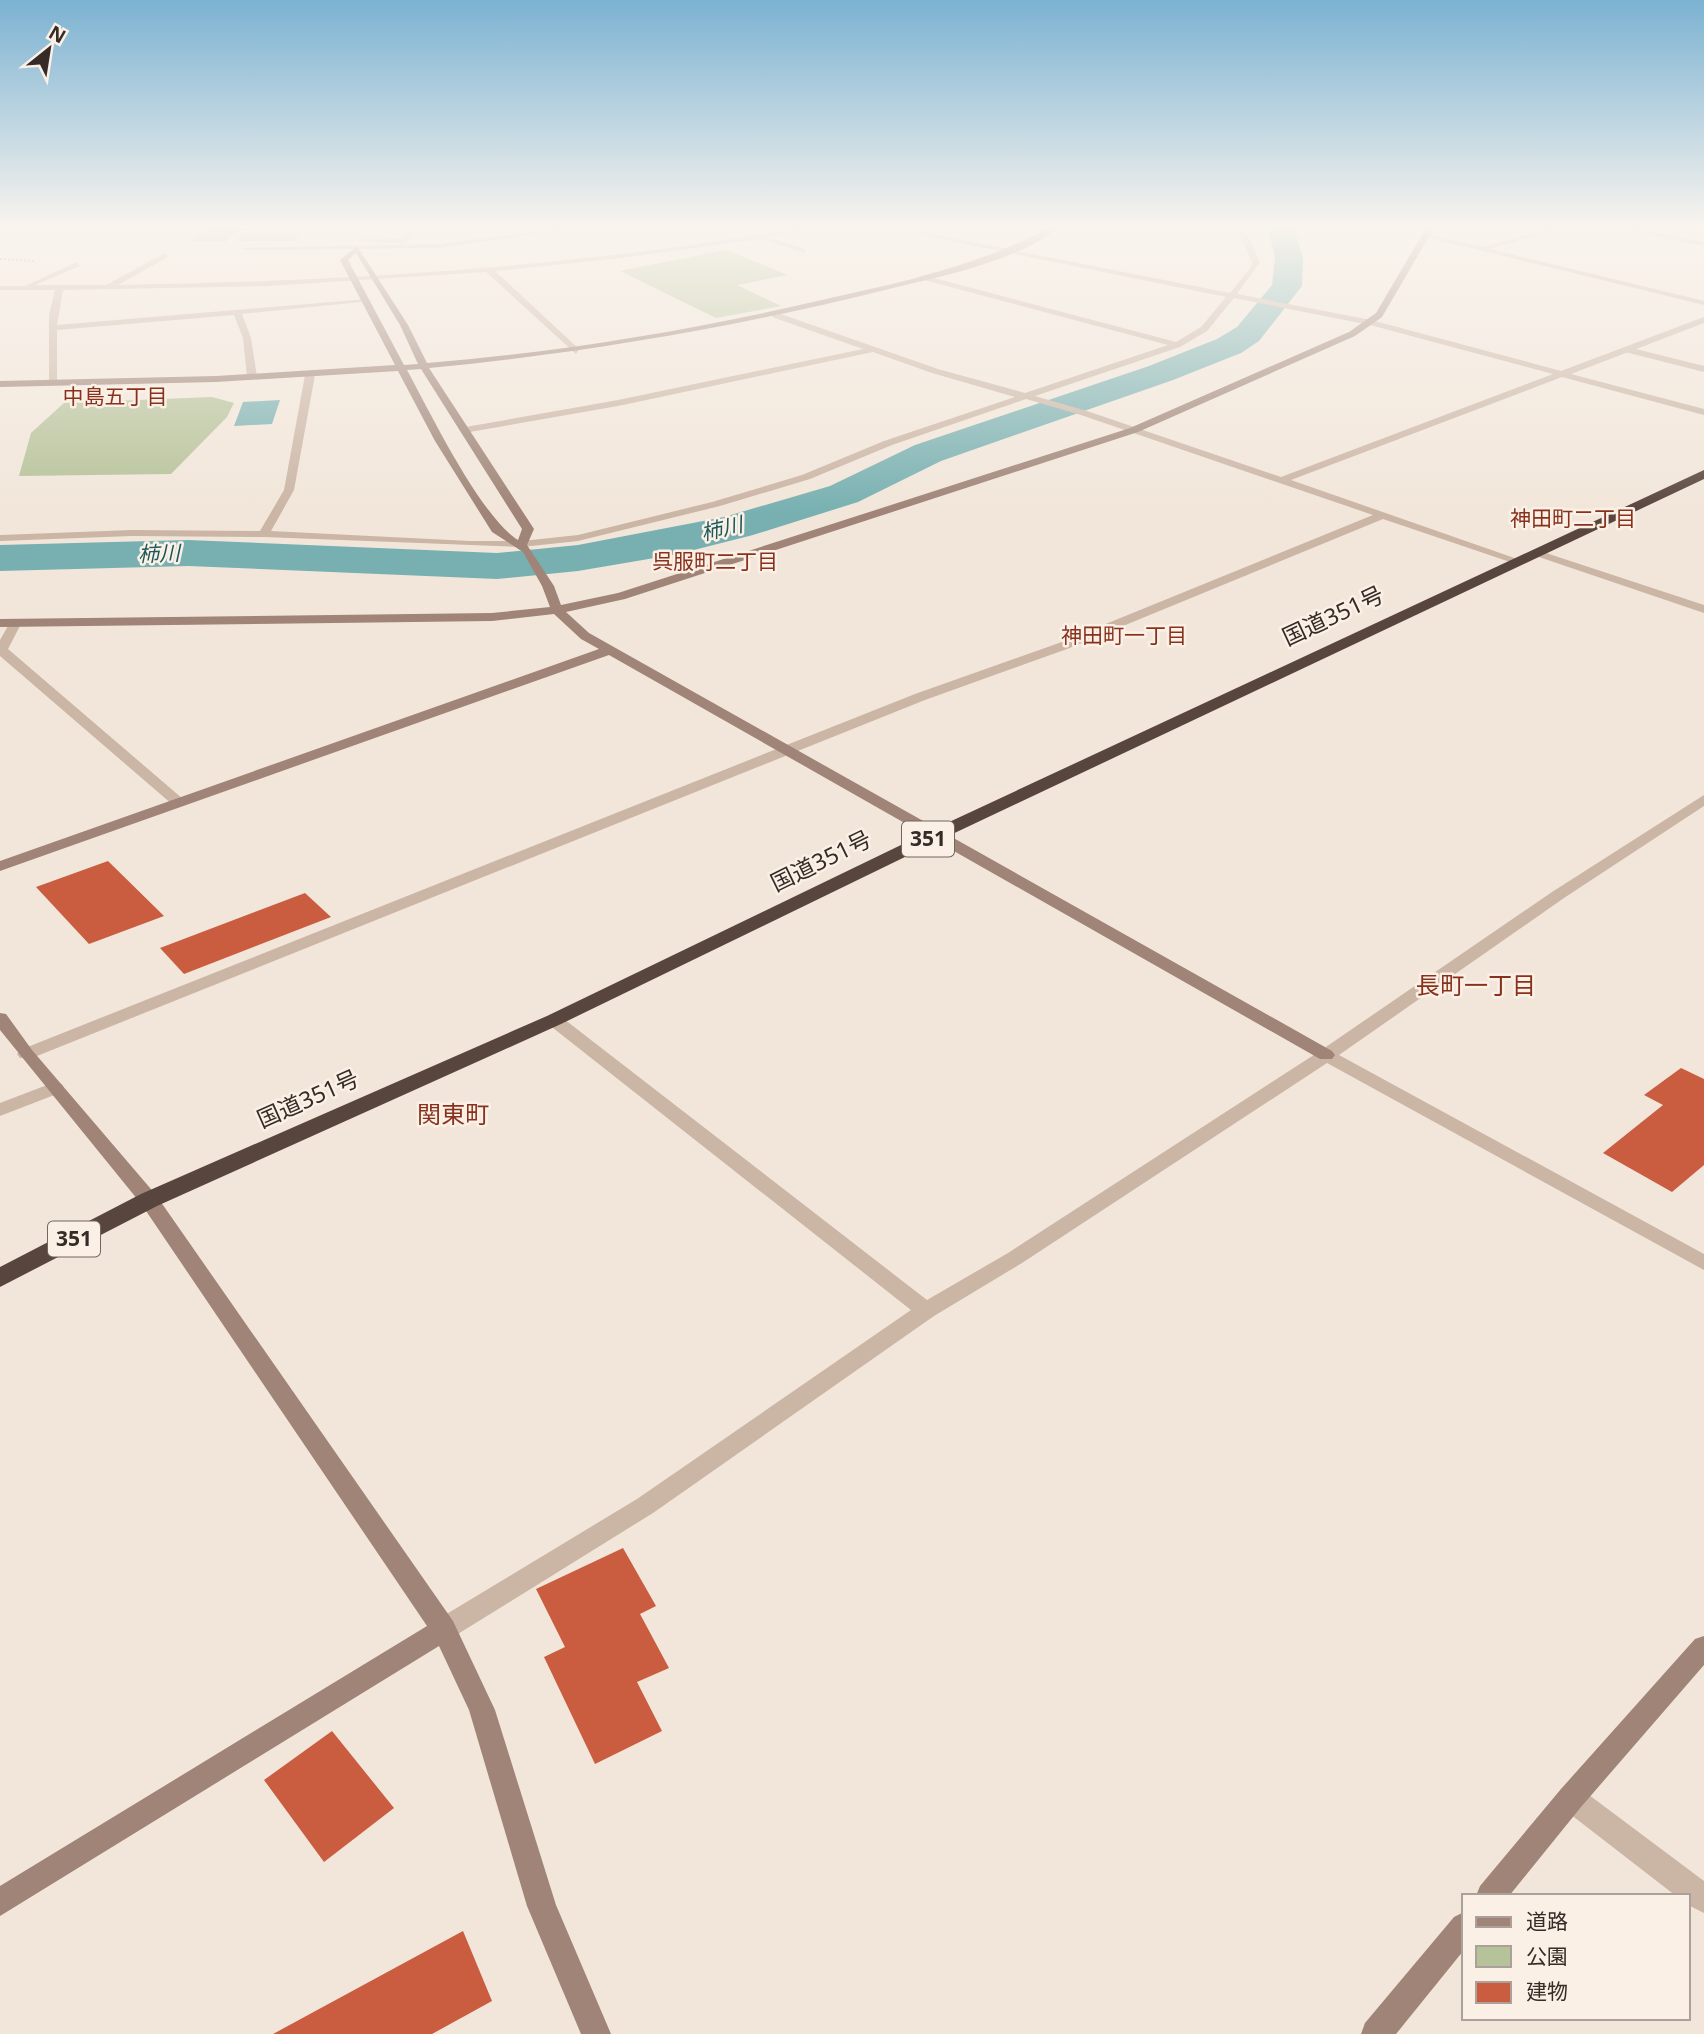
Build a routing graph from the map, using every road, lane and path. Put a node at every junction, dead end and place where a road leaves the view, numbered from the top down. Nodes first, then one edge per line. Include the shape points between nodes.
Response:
1 (54, 323) edge
2 (115, 323) edge
3 (241, 323) edge
4 (379, 323) edge
5 (400, 323) edge
6 (546, 323) edge
7 (731, 323) edge
8 (797, 323) edge
9 (1093, 323) edge
10 (1209, 323) edge
11 (1371, 323) joint
12 (1697, 323) edge
13 (53, 328) junction
14 (1177, 345) junction
15 (872, 350) junction
16 (1628, 350) junction
17 (576, 351) junction
18 (424, 367) junction
19 (404, 369) junction
20 (1704, 369) edge
21 (310, 374) junction
22 (1565, 374) junction
23 (252, 377) junction
24 (0, 384) edge
25 (51, 384) junction
26 (1032, 399) junction
27 (1704, 412) edge
28 (464, 430) junction
29 (1135, 430) junction
30 (1704, 474) edge
31 (1280, 481) junction
32 (1381, 516) junction
33 (264, 534) junction
34 (0, 538) edge
35 (524, 547) junction
36 (1537, 553) junction
37 (1517, 561) junction
38 (1704, 608) edge
39 (557, 610) junction
40 (16, 622) junction
41 (0, 623) edge
42 (610, 650) junction
43 (789, 749) junction
44 (1704, 799) edge
45 (178, 802) junction
46 (938, 834) junction
47 (0, 866) edge
48 (0, 1018) edge
49 (554, 1020) junction
50 (26, 1054) junction
51 (1326, 1055) junction
52 (55, 1088) junction
53 (0, 1110) edge
54 (149, 1200) junction
55 (1704, 1263) edge
56 (0, 1278) edge
57 (926, 1310) junction
58 (444, 1629) junction
59 (1704, 1647) edge
60 (1571, 1798) junction
61 (1492, 1894) edge
62 (1704, 1899) edge
63 (0, 1902) edge
64 (1462, 1929) edge
65 (596, 2034) edge
66 (1376, 2034) edge

1 - 13 street
2 - 13 street
3 - 23 street
4 - 19 street
5 - 18 street
6 - 17 street
7 - 17 street
8 - 15 street
9 - 14 street
10 - 14 street
11 - 22 street
11 - 29 street
12 - 16 street
13 - 25 street
14 - 26 street
15 - 26 street
15 - 28 street
16 - 20 street
16 - 22 street
17 - 18 street
18 - 19 street
18 - 28 street
19 - 21 street
19 - 35 street via 440,441 498,532
21 - 23 street
21 - 33 street via 289,490
22 - 27 street
22 - 31 street
23 - 25 street
24 - 25 street
26 - 29 street
26 - 35 street via 888,443 806,477 729,500 588,536
28 - 35 street via 528,529
29 - 31 street
29 - 39 street via 621,596
30 - 36 highway, 国道351号 / 351
31 - 32 street
32 - 37 street
32 - 43 street via 1063,646
33 - 34 street
33 - 35 street
35 - 39 street
36 - 37 highway, 国道351号 / 351
36 - 38 street
37 - 46 highway, 国道351号 / 351
39 - 40 street via 492,617
39 - 42 street via 585,636
40 - 41 street
40 - 45 street via 1,650
42 - 43 street
42 - 45 street
43 - 46 street
43 - 50 street
44 - 51 street
45 - 47 street
46 - 49 highway, 国道351号 / 351
46 - 51 street
48 - 50 street
49 - 54 highway, 国道351号 / 351
49 - 57 street
50 - 52 street
51 - 55 street
51 - 57 street via 1015,1258
52 - 53 street
52 - 54 street
54 - 56 highway, 国道351号 / 351
54 - 58 street
57 - 58 street via 645,1506
58 - 63 street
58 - 65 street via 482,1710 542,1906
59 - 60 street
60 - 61 street
60 - 62 street
64 - 66 street

